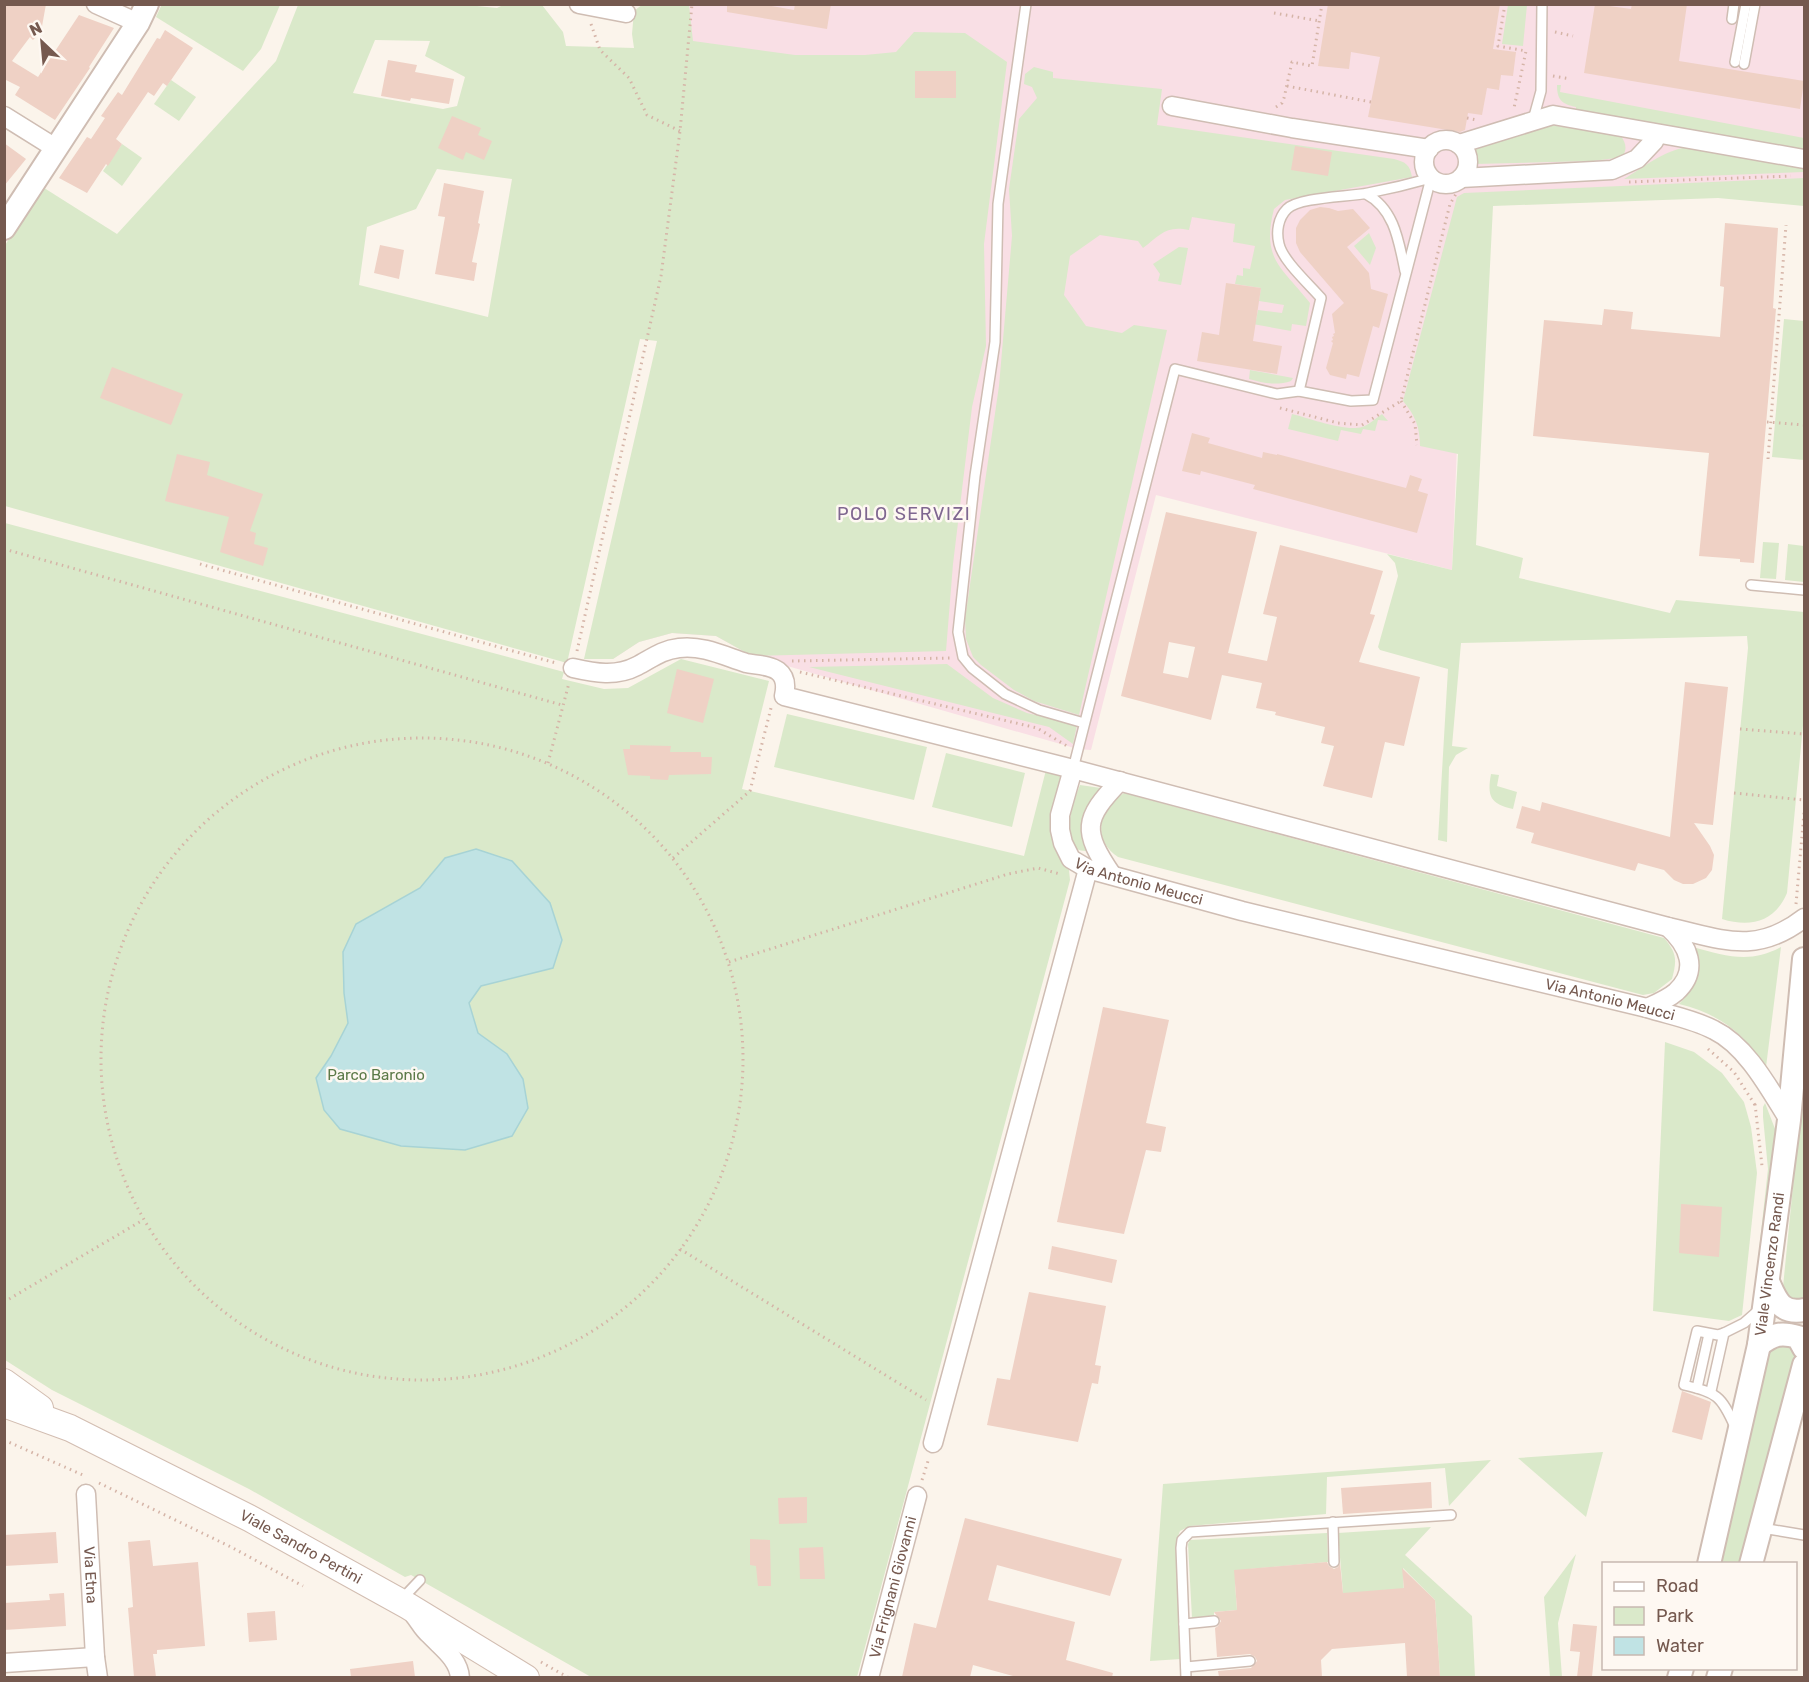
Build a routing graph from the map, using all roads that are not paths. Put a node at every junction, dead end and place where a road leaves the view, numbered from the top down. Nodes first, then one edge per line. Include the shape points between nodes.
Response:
1 (96, 4) edge
2 (1026, 4) edge
3 (1542, 4) edge
4 (1734, 4) edge
5 (1746, 4) edge
6 (1755, 4) edge
7 (581, 5) edge
8 (626, 13) dead end
9 (142, 14) edge
10 (1732, 19) dead end
11 (1172, 106) dead end
12 (4, 116) edge
13 (1533, 120) junction
14 (1657, 135) junction
15 (1459, 144) junction
16 (57, 149) junction
17 (1429, 149) junction
18 (1804, 159) edge
19 (1431, 178) junction
20 (1462, 184) junction
21 (1366, 194) junction
22 (4, 228) edge
23 (1406, 275) junction
24 (1299, 391) junction
25 (1751, 585) dead end
26 (1804, 590) edge
27 (573, 668) road end
28 (1084, 723) junction
29 (1072, 769) junction
30 (1120, 781) junction
31 (1088, 868) junction
32 (1112, 875) junction
33 (1799, 922) edge
34 (1668, 927) junction
35 (1804, 960) edge
36 (1647, 1008) junction
37 (1789, 1120) junction
38 (1767, 1293) junction
39 (1804, 1310) edge
40 (1724, 1333) junction
41 (1759, 1345) junction
42 (1804, 1348) edge
43 (1804, 1365) edge
44 (4, 1382) edge
45 (1711, 1391) junction
46 (4, 1404) edge
47 (70, 1428) junction
48 (1739, 1434) junction
49 (933, 1443) road end
50 (86, 1494) dead end
51 (917, 1496) road end
52 (1450, 1515) dead end
53 (1333, 1522) junction
54 (1762, 1528) junction
55 (1804, 1535) edge
56 (1334, 1562) dead end
57 (1709, 1562) edge
58 (1751, 1562) edge
59 (420, 1580) dead end
60 (403, 1604) junction
61 (1214, 1621) dead end
62 (1184, 1624) junction
63 (94, 1657) junction
64 (1250, 1661) dead end
65 (4, 1663) edge
66 (1186, 1667) junction
67 (98, 1677) edge
68 (460, 1677) edge
69 (526, 1677) edge
70 (869, 1677) edge
71 (1186, 1677) edge

1 - 9 street
2 - 28 lane via 998,204 995,342 958,632 963,657 1005,693 1039,710
3 - 13 lane via 1541,90
4 - 10 lane
5 - 6 lane via 1740,63
7 - 8 street
9 - 16 street
11 - 17 street
12 - 16 street
13 - 14 street via 1553,115
13 - 15 street
14 - 18 street
14 - 20 street via 1637,159 1612,170
15 - 17 street via 1446,140
15 - 20 street via 1468,161
16 - 22 street
17 - 19 street via 1425,167
19 - 20 street via 1443,184
19 - 21 lane
19 - 23 lane
21 - 23 lane via 1377,200 1391,221
21 - 24 lane via 1299,202 1280,218 1279,245 1321,298
23 - 24 lane via 1373,400 1352,401
24 - 28 lane via 1277,394 1175,369
25 - 26 lane
27 - 29 street via 599,674 619,672 678,648 702,648 776,670 786,686 784,696
28 - 29 lane
29 - 30 street
29 - 31 street, Via Antonio Meucci via 1060,830 1071,859
30 - 32 street via 1093,814 1090,829
30 - 34 street
31 - 32 street, Via Antonio Meucci
31 - 49 street
32 - 36 street, Via Antonio Meucci
33 - 34 street via 1770,938 1743,943
34 - 36 street via 1684,944 1689,970 1676,992
35 - 37 street, Viale Vincenzo Randi
36 - 37 street, Via Antonio Meucci via 1716,1030 1751,1062
37 - 38 street, Viale Vincenzo Randi
38 - 39 street via 1791,1311
38 - 40 lane via 1750,1319
38 - 41 street, Viale Vincenzo Randi
40 - 45 lane
40 - 45 lane via 1697,1331 1684,1385
41 - 42 street via 1771,1336 1785,1333 1798,1337
41 - 48 street, Viale Vincenzo Randi
43 - 54 street
44 - 47 main road, Viale Sandro Pertini
45 - 48 lane via 1726,1408
46 - 47 main road, Viale Sandro Pertini
47 - 60 main road, Viale Sandro Pertini via 251,1519
48 - 57 street, Viale Vincenzo Randi
50 - 63 street, Via Etna
51 - 70 street, Via Frignani Giovanni
52 - 53 lane
53 - 56 lane
53 - 62 lane via 1190,1532 1182,1540
54 - 55 lane
54 - 58 street
59 - 60 lane
60 - 68 street via 449,1654
60 - 69 main road, Viale Sandro Pertini
61 - 62 lane
62 - 66 lane
63 - 65 street
63 - 67 street, Via Etna
64 - 66 lane
66 - 71 lane

